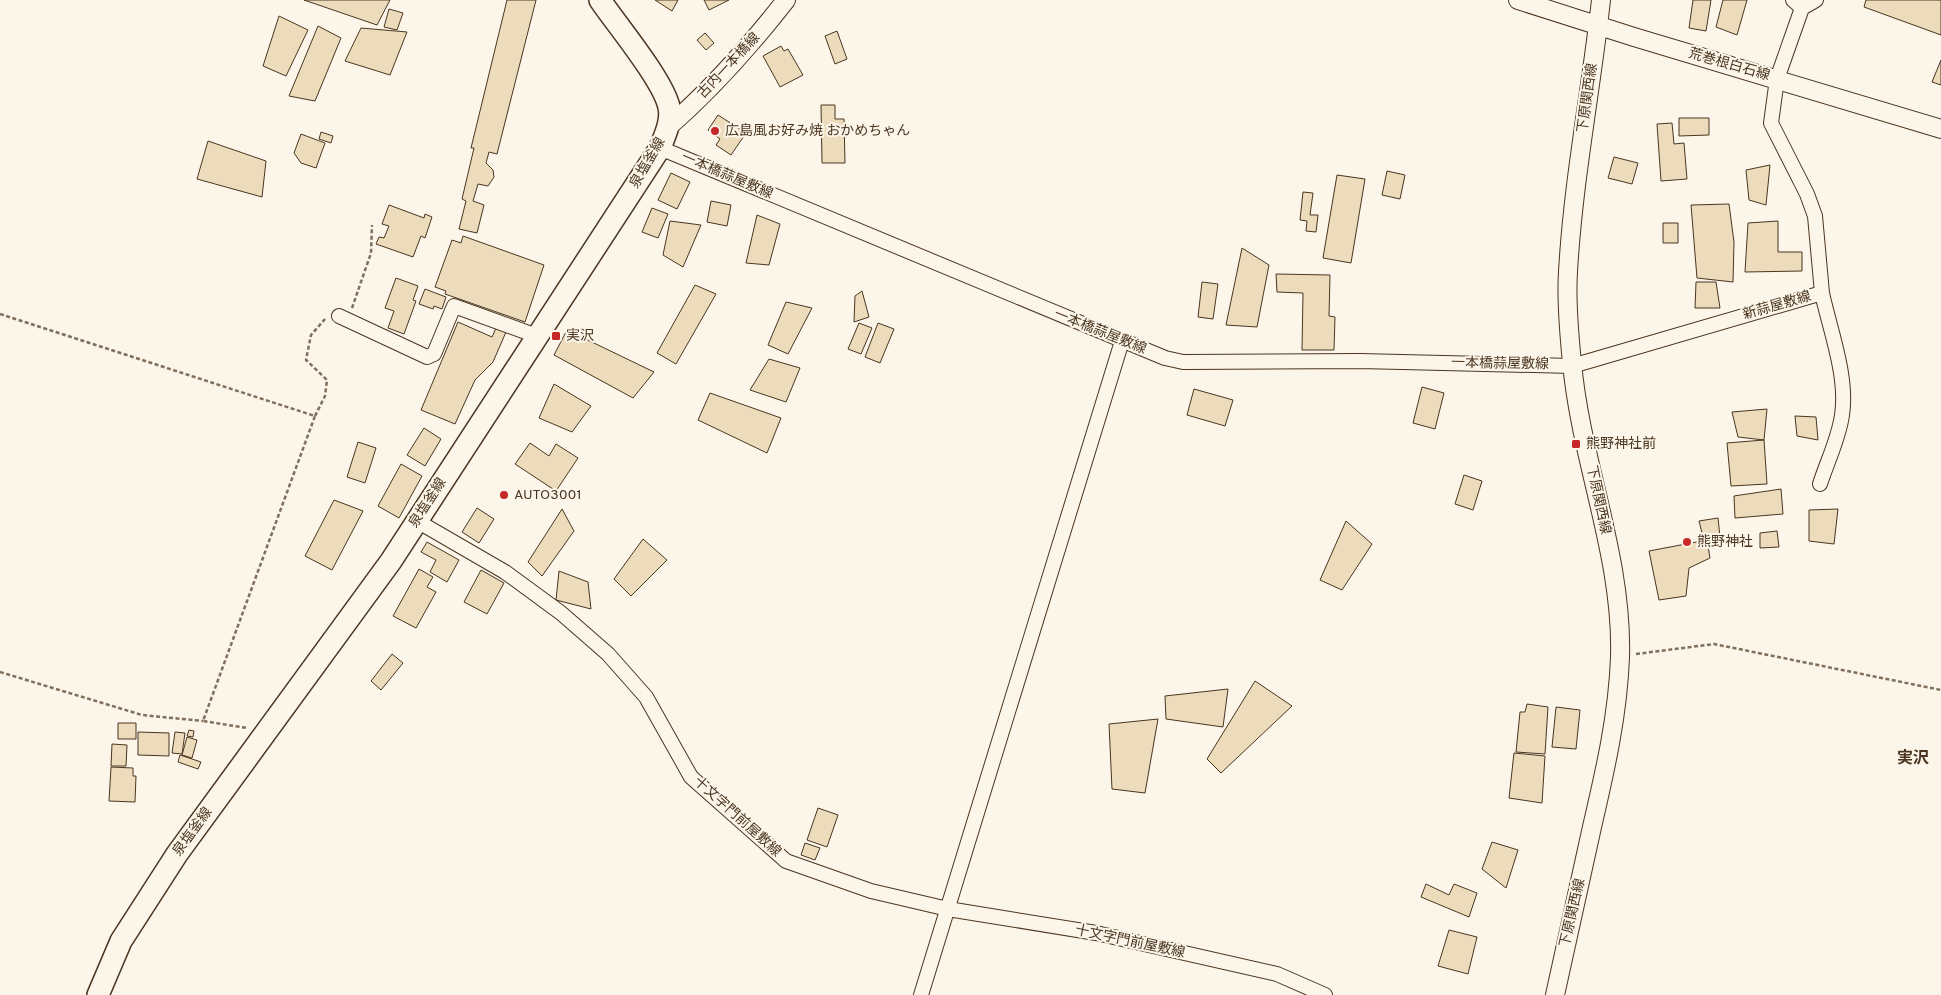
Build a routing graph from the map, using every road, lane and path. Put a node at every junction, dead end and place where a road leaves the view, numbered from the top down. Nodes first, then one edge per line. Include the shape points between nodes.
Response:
1 (600, 0) edge
2 (786, 0) edge
3 (1518, 0) edge
4 (1601, 0) edge
5 (1816, 0) edge
6 (1798, 4) edge
7 (1598, 25) junction
8 (1778, 79) junction
9 (668, 128) junction
10 (1941, 129) edge
11 (660, 148) junction
12 (1822, 293) junction
13 (0, 314) edge
14 (339, 316) dead end
15 (537, 336) junction
16 (1122, 341) junction
17 (1572, 366) junction
18 (1820, 484) dead end
19 (417, 521) junction
20 (1620, 656) junction
21 (0, 672) edge
22 (1941, 690) edge
23 (203, 721) junction
24 (266, 732) junction
25 (948, 909) junction
26 (98, 995) edge
27 (921, 995) edge
28 (1324, 995) edge
29 (1555, 995) edge

1 - 9 main road, 泉塩釜線 via 664,96 669,107
2 - 9 street, 古内一本橋線 via 751,45
3 - 7 street, 荒巻根白石線
4 - 7 street, 下原関西線
5 - 6 street
6 - 8 street, 新蒜屋敷線
7 - 8 street, 荒巻根白石線
7 - 17 street, 下原関西線 via 1567,274
8 - 10 street, 荒巻根白石線
8 - 12 street, 新蒜屋敷線 via 1770,123 1815,216
9 - 11 main road, 泉塩釜線
11 - 15 main road, 泉塩釜線
11 - 16 street, 一本橋蒜屋敷線
12 - 17 street, 新蒜屋敷線
12 - 18 street via 1838,354 1843,405
13 - 23 path via 315,416
14 - 15 street via 427,357 434,354 454,306
15 - 19 main road, 泉塩釜線
16 - 17 street, 一本橋蒜屋敷線 via 1183,362
16 - 25 street
17 - 20 street, 下原関西線 via 1617,594
19 - 24 main road, 泉塩釜線
19 - 25 street, 十文字門前屋敷線 via 505,572 608,654 646,697 691,777 786,861 871,891
20 - 22 path via 1714,644
20 - 29 street, 下原関西線 via 1609,753
21 - 23 path via 142,716
23 - 24 path
24 - 26 main road, 泉塩釜線 via 177,854 135,918 114,955
25 - 27 street
25 - 28 street, 十文字門前屋敷線 via 1096,933 1277,974

